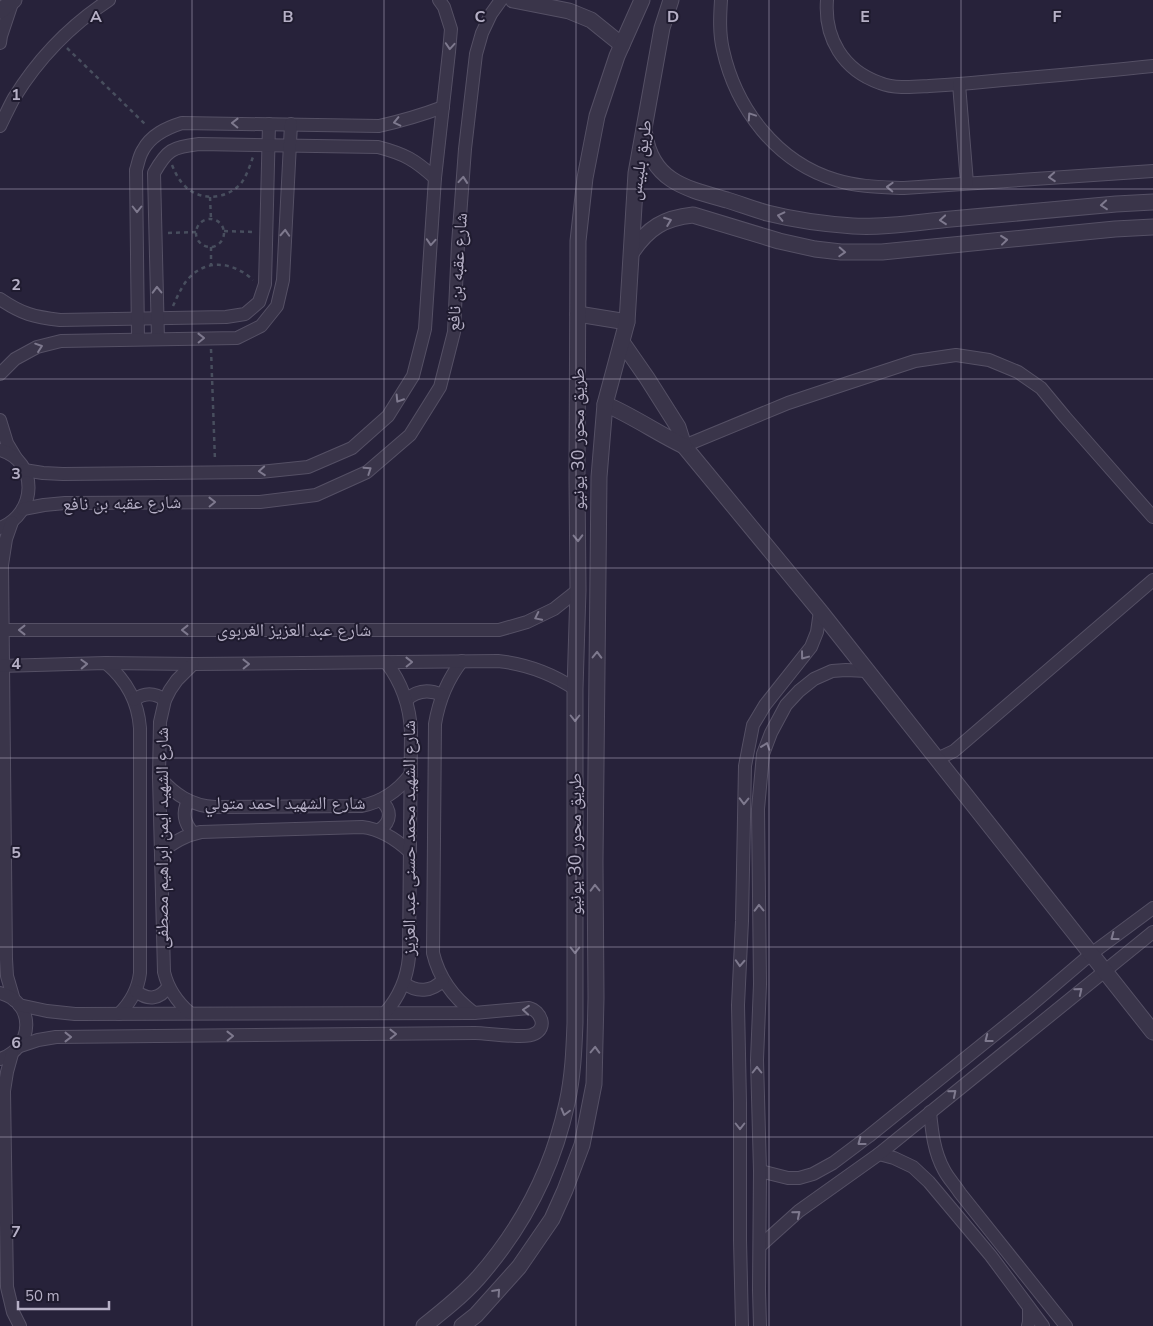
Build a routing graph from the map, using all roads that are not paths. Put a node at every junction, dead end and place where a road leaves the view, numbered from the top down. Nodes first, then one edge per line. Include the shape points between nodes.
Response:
1 (109, 0) edge
2 (439, 0) edge
3 (502, 0) edge
4 (513, 0) edge
5 (642, 0) edge
6 (671, 0) edge
7 (722, 0) edge
8 (826, 0) edge
9 (9, 5) edge
10 (0, 43) edge
11 (622, 45) junction
12 (1153, 66) edge
13 (959, 84) junction
14 (443, 107) junction
15 (269, 124) junction
16 (291, 124) junction
17 (0, 126) edge
18 (643, 128) junction
19 (263, 145) junction
20 (290, 146) junction
21 (1153, 171) edge
22 (435, 178) junction
23 (967, 183) junction
24 (1153, 202) edge
25 (1153, 227) edge
26 (632, 252) junction
27 (0, 299) edge
28 (578, 314) junction
29 (137, 318) junction
30 (162, 318) junction
31 (627, 322) junction
32 (138, 339) junction
33 (158, 339) junction
34 (622, 342) junction
35 (0, 374) edge
36 (605, 404) junction
37 (0, 420) edge
38 (684, 446) junction
39 (0, 450) edge
40 (21, 465) junction
41 (23, 510) junction
42 (1153, 517) edge
43 (12, 522) junction
44 (0, 528) edge
45 (1153, 580) edge
46 (578, 590) junction
47 (820, 611) junction
48 (1, 630) edge
49 (386, 662) junction
50 (462, 662) junction
51 (106, 663) junction
52 (193, 664) junction
53 (2, 666) edge
54 (868, 671) junction
55 (575, 689) junction
56 (442, 695) junction
57 (134, 700) junction
58 (165, 700) junction
59 (406, 700) junction
60 (937, 759) junction
61 (410, 775) junction
62 (159, 777) junction
63 (380, 800) junction
64 (188, 801) junction
65 (379, 830) junction
66 (193, 834) junction
67 (161, 852) junction
68 (410, 852) junction
69 (1153, 908) edge
70 (1153, 932) edge
71 (1092, 954) junction
72 (1104, 970) junction
73 (443, 980) junction
74 (404, 983) junction
75 (168, 987) junction
76 (136, 991) junction
77 (0, 993) edge
78 (17, 1002) junction
79 (385, 1013) junction
80 (474, 1013) junction
81 (119, 1014) junction
82 (190, 1014) junction
83 (1153, 1032) edge
84 (16, 1050) junction
85 (0, 1059) edge
86 (758, 1101) junction
87 (740, 1102) junction
88 (930, 1112) junction
89 (879, 1154) junction
90 (760, 1171) junction
91 (760, 1246) junction
92 (1029, 1308) junction
93 (20, 1326) edge
94 (424, 1326) edge
95 (462, 1326) edge
96 (742, 1326) edge
97 (760, 1326) edge
98 (1028, 1326) edge
99 (1043, 1326) edge
100 (1066, 1326) edge

1 - 17 street via 59,40 14,98
2 -> 14 street, شارع عقبه بن نافع via 450,29
41 -> 3 street, شارع عقبه بن نافع via 65,504 260,502 316,494 367,472 410,435 440,387 454,332 465,149 476,54 491,14
4 - 11 street via 575,13 591,20
5 - 11 street
6 - 18 street, طريق بلبيس via 662,28
23 -> 7 street via 904,188 864,186 835,180 807,168 782,151 744,106 732,78 723,49
8 - 13 street via 827,23 834,43 845,61 861,75 881,84 902,87
9 - 10 street
11 - 28 street via 598,116 585,178 578,241
12 - 13 street
13 - 23 street
14 -> 16 street via 379,126
14 - 22 street, شارع عقبه بن نافع
15 - 16 street
15 - 19 street
15 -> 29 street via 182,123 156,134 143,150 136,170
16 - 20 street
24 -> 18 street via 875,226 798,220 688,189 674,182 652,158
18 - 26 street, طريق بلبيس via 636,173
19 - 20 street
19 - 30 street via 265,284 259,302 245,314
30 -> 19 street via 154,174 164,157 180,146
20 - 22 street via 378,147 406,156
33 -> 20 street via 237,338 261,326 278,306 283,280
21 -> 23 street
22 -> 40 street, شارع عقبه بن نافع via 425,329 413,376 388,416 352,448 308,467 260,472 64,474 44,473
26 -> 25 street via 657,225 693,215 779,241 841,252 882,252
26 - 31 street, طريق بلبيس
27 - 29 street via 16,310 37,317 60,320
28 - 31 street
28 -> 46 street, طريق محور 30 يونيو
29 - 30 street
29 - 32 street
30 - 33 street
31 - 34 street, طريق محور 30 يونيو
32 - 33 street
35 -> 32 street via 15,359 36,347 61,341
34 - 36 street, طريق محور 30 يونيو
34 - 38 street via 678,428
36 - 38 street
95 -> 36 street, طريق محور 30 يونيو via 519,1267 552,1219 582,1145 594,1084 599,477
37 - 40 street via 7,443
38 - 42 street via 788,403 916,361 956,355 989,360 1018,372 1041,388
38 - 47 street
39 - 40 street
40 - 41 street via 28,483 28,497
41 - 43 street
43 - 44 street
43 - 48 street via 3,556
45 - 60 street via 954,751
46 -> 48 street, شارع عبد العزيز الغربوى via 554,609 528,622 498,630
46 - 55 street, طريق محور 30 يونيو
47 - 54 street
47 -> 87 street via 811,647 753,725 745,766 738,1005
48 - 53 street
49 -> 50 street, شارع عبد العزيز الغربوى
52 -> 49 street, شارع عبد العزيز الغربوى
49 - 59 street, شارع الشهيد محمد حسنى عبد العزيز
50 - 55 street, شارع عبد العزيز الغربوى via 521,664 555,676
50 - 56 street, شارع الشهيد محمد حسنى عبد العزيز
51 - 52 street, شارع عبد العزيز الغربوى
53 -> 51 street, شارع عبد العزيز الغربوى
51 - 57 street, شارع الشهيد ايمن ابراهيم مصطفى via 122,679
52 - 58 street, شارع الشهيد ايمن ابراهيم مصطفى via 177,680
53 - 78 street via 6,968
54 - 60 street
86 -> 54 street via 758,809 763,754 786,705 814,679 832,671
55 -> 94 street, طريق محور 30 يونيو via 575,1023 574,1063 567,1102 543,1179 524,1214 477,1279
56 - 59 street via 423,691
56 - 73 street, شارع الشهيد محمد حسنى عبد العزيز via 434,734 433,953
57 - 58 street via 139,696 156,694
57 - 76 street, شارع الشهيد ايمن ابراهيم مصطفى via 140,728 140,973
58 - 62 street, شارع الشهيد ايمن ابراهيم مصطفى via 160,722
59 - 61 street, شارع الشهيد محمد حسنى عبد العزيز via 411,721
60 - 71 street
61 - 63 street, شارع الشهيد احمد متولي via 403,785
61 - 68 street, شارع الشهيد محمد حسنى عبد العزيز
62 - 64 street, شارع الشهيد احمد متولي
62 - 67 street, شارع الشهيد ايمن ابراهيم مصطفى
63 - 64 street, شارع الشهيد احمد متولي via 360,806 224,807
63 - 65 street via 390,813 384,828
64 - 66 street via 185,818
65 - 66 street, شارع الشهيد احمد متولي via 362,827
65 - 68 street, شارع الشهيد احمد متولي
66 - 67 street, شارع الشهيد احمد متولي
67 - 75 street, شارع الشهيد ايمن ابراهيم مصطفى via 163,962
68 - 74 street, شارع الشهيد محمد حسنى عبد العزيز via 410,957
69 -> 71 street
70 - 72 street
71 - 72 street
71 -> 90 street via 833,1163 799,1178
72 - 83 street
88 -> 72 street
73 - 74 street via 428,990 415,989
73 - 80 street, شارع الشهيد محمد حسنى عبد العزيز
74 - 79 street, شارع الشهيد محمد حسنى عبد العزيز
75 - 76 street via 154,998 141,996
75 - 82 street, شارع الشهيد ايمن ابراهيم مصطفى
76 - 81 street, شارع الشهيد ايمن ابراهيم مصطفى
77 - 78 street
78 - 81 street via 56,1013
78 - 84 street via 23,1011 26,1032
79 - 80 street
79 - 82 street
84 -> 80 street via 38,1040 56,1037 475,1033 524,1036 535,1034 542,1023 540,1015 529,1008
81 - 82 street
84 - 85 street
84 - 93 street via 4,1091 8,1287 13,1312
86 - 87 street
86 - 90 street
87 -> 96 street
88 - 89 street
88 - 100 street via 933,1140 944,1170
91 -> 89 street via 799,1211
89 - 92 street via 913,1167 930,1182
90 - 91 street
91 - 97 street
92 - 98 street
92 - 99 street

